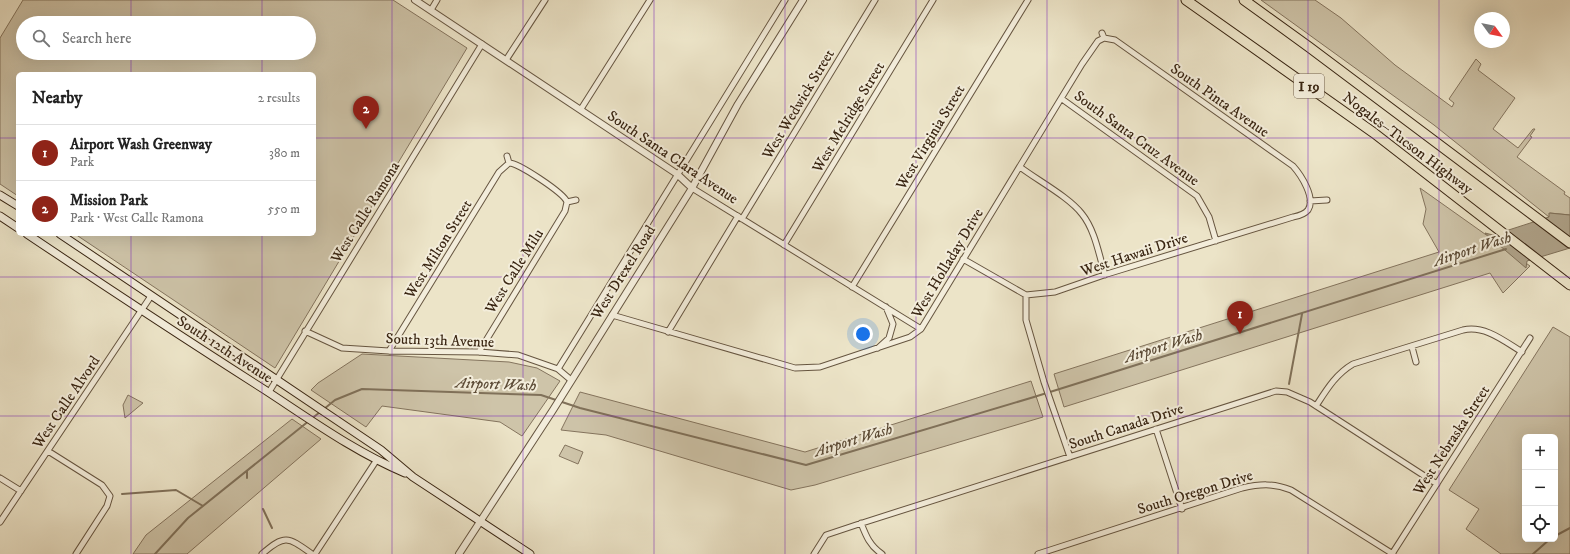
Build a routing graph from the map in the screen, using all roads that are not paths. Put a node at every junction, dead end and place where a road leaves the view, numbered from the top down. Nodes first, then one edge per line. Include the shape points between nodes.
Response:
1 (415, 0) edge
2 (437, 0) edge
3 (545, 0) edge
4 (650, 0) edge
5 (785, 0) edge
6 (803, 0) edge
7 (875, 0) edge
8 (933, 0) edge
9 (1028, 0) edge
10 (1186, 0) edge
11 (1244, 0) edge
12 (430, 10) junction
13 (1103, 36) joint
14 (482, 44) junction
15 (506, 60) junction
16 (1062, 99) junction
17 (580, 109) junction
18 (507, 156) dead end
19 (509, 163) junction
20 (1020, 167) junction
21 (677, 174) junction
22 (692, 188) junction
23 (0, 195) edge
24 (576, 200) dead end
25 (1327, 200) dead end
26 (567, 202) junction
27 (1310, 202) junction
28 (16, 205) edge
29 (0, 216) edge
30 (740, 218) junction
31 (16, 227) edge
32 (30, 236) edge
33 (63, 236) edge
34 (1216, 241) junction
35 (1570, 243) edge
36 (784, 246) junction
37 (963, 259) junction
38 (1105, 275) junction
39 (1570, 285) edge
40 (852, 287) junction
41 (1026, 295) junction
42 (151, 296) junction
43 (885, 306) junction
44 (141, 311) junction
45 (612, 315) junction
46 (921, 329) junction
47 (305, 331) junction
48 (668, 332) junction
49 (1530, 338) dead end
50 (1412, 347) junction
51 (878, 349) junction
52 (389, 351) junction
53 (478, 352) junction
54 (1522, 352) junction
55 (1416, 362) dead end
56 (558, 369) junction
57 (276, 379) junction
58 (571, 380) junction
59 (269, 392) junction
60 (1316, 406) junction
61 (1156, 429) junction
62 (48, 450) junction
63 (1070, 457) junction
64 (376, 461) junction
65 (413, 477) junction
66 (0, 478) edge
67 (1437, 484) junction
68 (21, 491) junction
69 (1182, 508) junction
70 (0, 522) edge
71 (481, 522) junction
72 (860, 523) junction
73 (76, 554) edge
74 (262, 554) edge
75 (312, 554) edge
76 (315, 554) edge
77 (459, 554) edge
78 (530, 554) edge
79 (814, 554) edge
80 (882, 554) edge
81 (1038, 554) edge
82 (1393, 554) edge

1 - 12 street, South Santa Clara Avenue
2 - 12 street
3 - 15 street
4 - 17 street
5 - 21 street, West Drexel Road
6 - 22 street, West Drexel Road via 738,104
7 - 30 street, West Wedwick Street
8 - 36 street, West Melridge Street
9 - 40 street, West Virginia Street
10 - 39 highway, Nogales–Tucson Highway / I 19 via 1374,133
11 - 35 highway, Nogales–Tucson Highway / I 19
12 - 14 street, South Santa Clara Avenue
13 - 16 street, West Holladay Drive via 1094,45
13 - 27 street, South Pinta Avenue via 1115,40 1293,166
14 - 15 street, South Santa Clara Avenue
14 - 47 street, West Calle Ramona
15 - 17 street, South Santa Clara Avenue
16 - 20 street, West Holladay Drive
16 - 34 street, South Santa Cruz Avenue via 1197,196 1209,217
17 - 21 street, South Santa Clara Avenue
18 - 19 street
19 - 26 street via 515,164 561,194
19 - 52 street, West Milton Street via 499,172
20 - 37 street, West Holladay Drive
20 - 38 street via 1082,214 1094,236
21 - 22 street, South Santa Clara Avenue
21 - 56 street, West Drexel Road
22 - 30 street, South Santa Clara Avenue
22 - 45 street, West Drexel Road
23 - 28 main road
24 - 26 street
25 - 27 street
26 - 53 street, West Calle Milu via 565,211
27 - 34 street, West Hawaii Drive via 1302,215
29 - 31 main road
30 - 36 street, South Santa Clara Avenue
30 - 48 street, West Wedwick Street
32 - 44 main road, South 12th Avenue
33 - 42 main road, South 12th Avenue
34 - 38 street, West Hawaii Drive
36 - 40 street, South Santa Clara Avenue
37 - 41 street
37 - 46 street, West Holladay Drive
38 - 41 street, West Hawaii Drive via 1055,292
40 - 43 street, South Santa Clara Avenue
41 - 63 street via 1026,320
42 - 44 street, West Calle Alvord
42 - 57 main road, South 12th Avenue
43 - 46 street, South Santa Clara Avenue
43 - 51 street via 893,324 889,338
44 - 59 main road, South 12th Avenue
44 - 62 street, West Calle Alvord
45 - 48 street, West Holladay Drive
45 - 58 street, West Drexel Road
46 - 51 street, West Holladay Drive via 904,340
47 - 52 street, South 13th Avenue via 342,348
47 - 57 street, West Calle Ramona
48 - 51 street, West Holladay Drive via 795,368 820,367
49 - 54 street, West Nebraska Street
50 - 54 street via 1463,330 1478,329 1494,335
50 - 55 street
50 - 60 street via 1348,367 1335,379
52 - 53 street, South 13th Avenue
53 - 56 street, South 13th Avenue via 518,356
54 - 67 street, West Nebraska Street
56 - 58 street, South 13th Avenue
57 - 59 street, West Calle Ramona
57 - 65 main road, South 12th Avenue via 381,450
58 - 71 street, West Drexel Road
59 - 64 main road, South 12th Avenue
60 - 61 street, South Canada Drive via 1287,392 1276,391
60 - 67 street, South Canada Drive
61 - 63 street, South Canada Drive
61 - 69 street
62 - 68 street, West Calle Alvord
62 - 73 street via 102,486 112,496
63 - 72 street, South Canada Drive
64 - 65 main road, South 12th Avenue
64 - 76 street
65 - 71 main road, South 12th Avenue
66 - 68 street
67 - 82 street, West Nebraska Street
68 - 70 street, West Calle Alvord
69 - 81 street, South Oregon Drive
69 - 82 street, South Oregon Drive via 1242,488 1274,484 1292,490
71 - 77 street, West Drexel Road
71 - 78 main road, South 12th Avenue
72 - 79 street, South Canada Drive via 826,535
72 - 80 street via 868,540
74 - 75 street via 278,541 284,540 296,543

